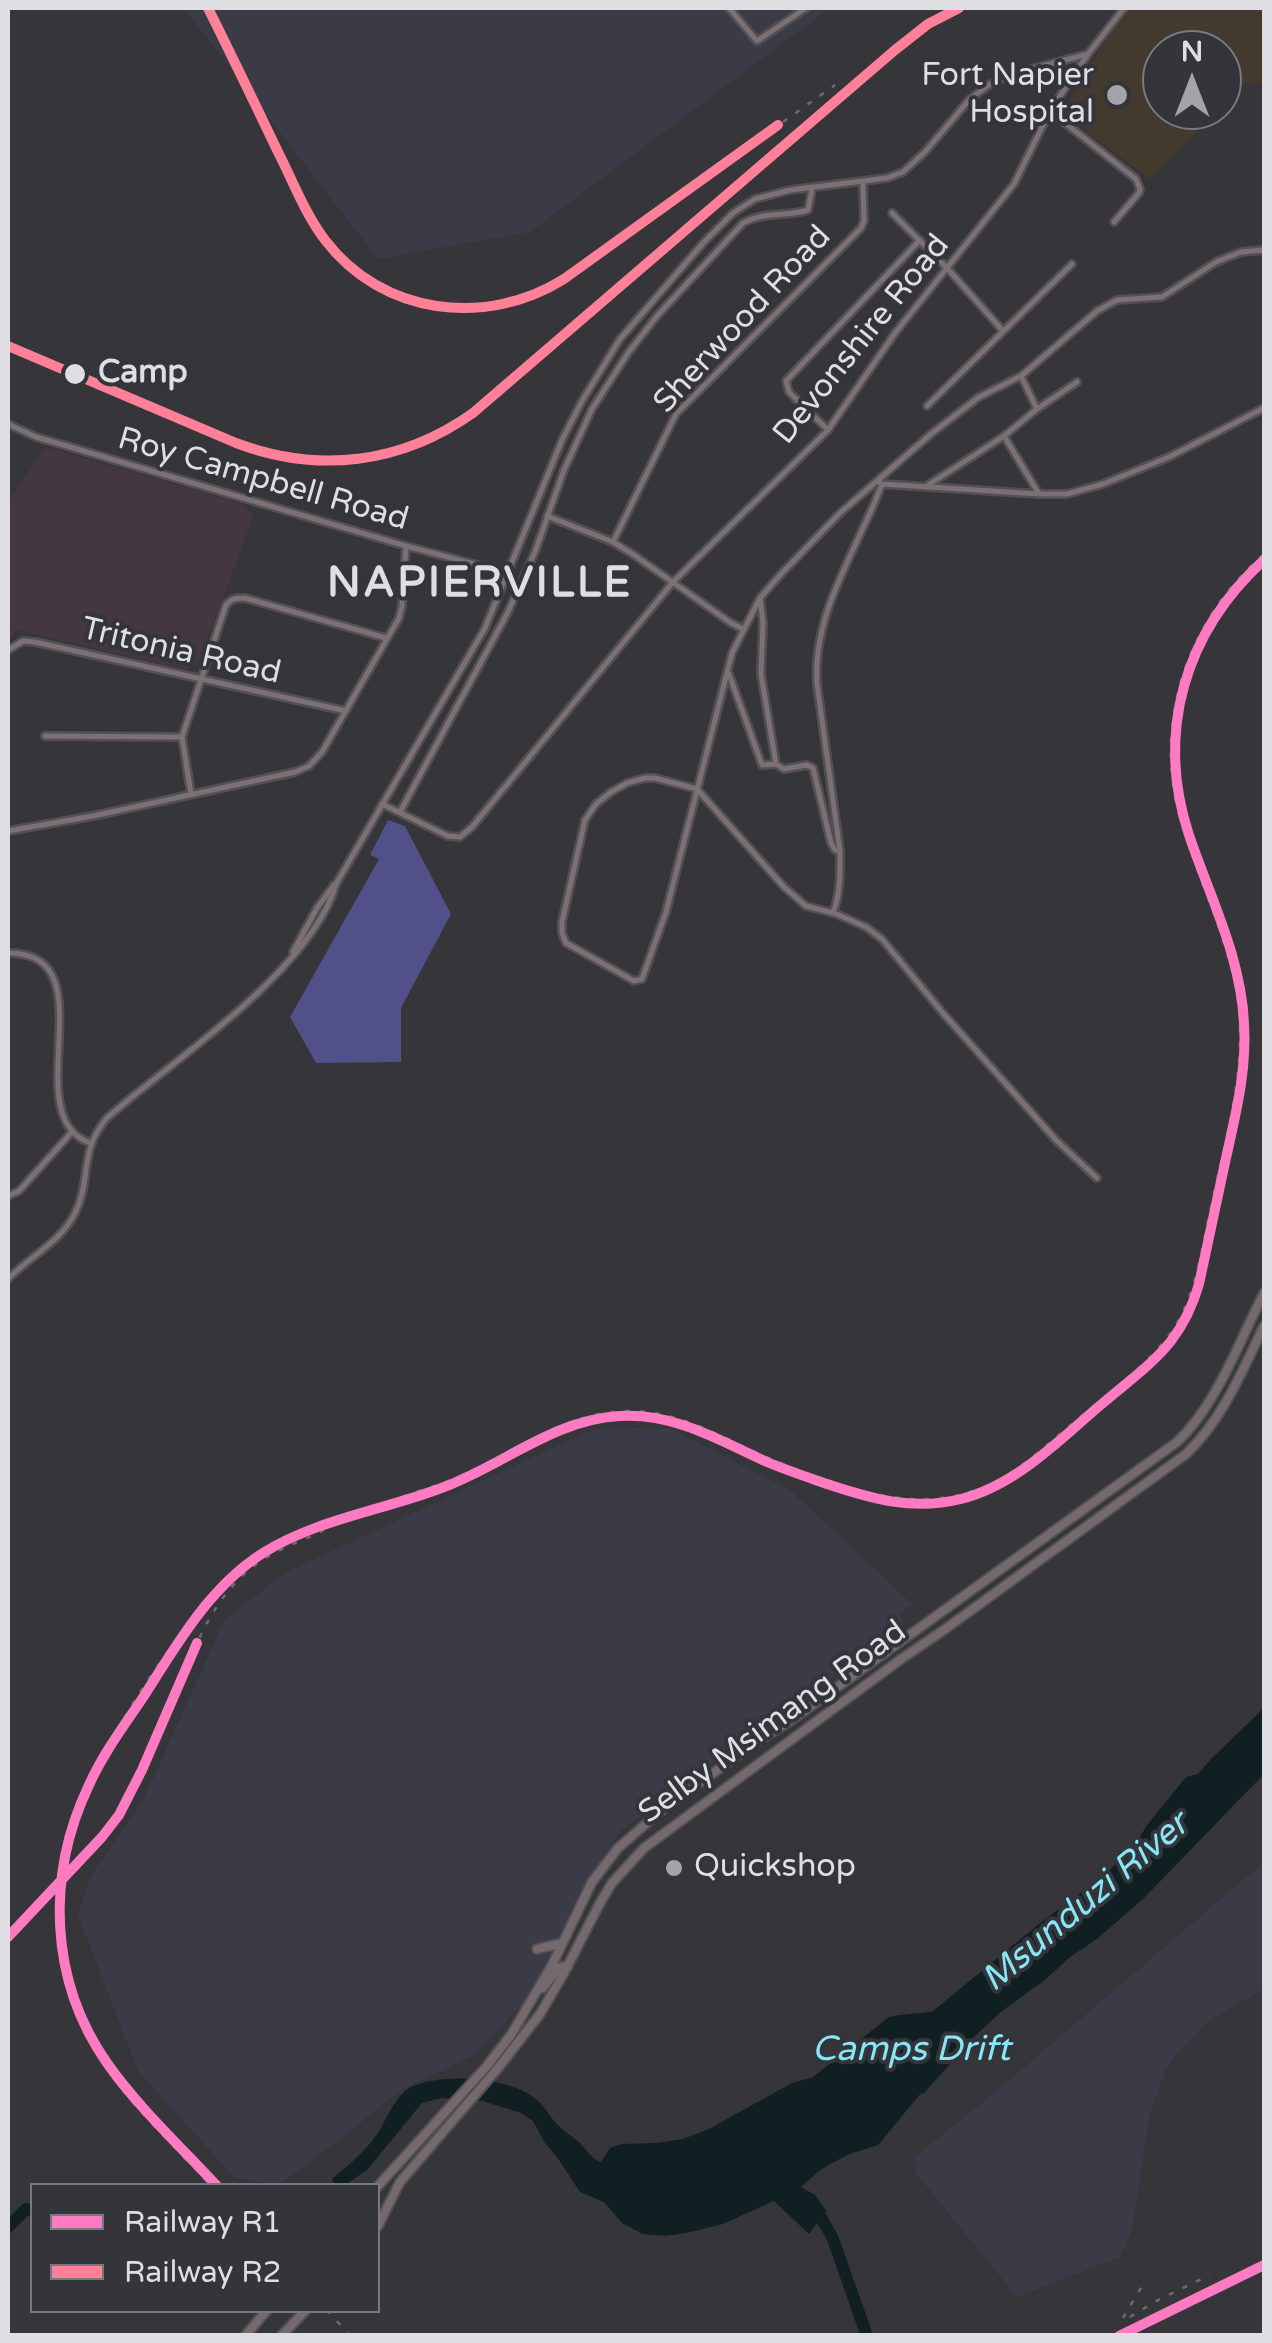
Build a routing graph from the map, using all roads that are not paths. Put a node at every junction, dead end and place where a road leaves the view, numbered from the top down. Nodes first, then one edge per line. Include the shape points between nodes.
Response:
1 (729, 8) edge
2 (806, 8) edge
3 (1124, 8) edge
4 (1088, 54) junction
5 (1050, 111) junction
6 (863, 181) junction
7 (812, 188) junction
8 (892, 212) dead end
9 (1114, 222) dead end
10 (920, 240) junction
11 (1264, 250) edge
12 (1072, 264) dead end
13 (948, 269) junction
14 (1002, 330) junction
15 (1021, 376) junction
16 (1077, 382) dead end
17 (926, 406) dead end
18 (1264, 408) edge
19 (1037, 410) junction
20 (8, 424) edge
21 (828, 430) junction
22 (1004, 436) junction
23 (880, 482) junction
24 (925, 487) junction
25 (1039, 494) junction
26 (548, 516) junction
27 (613, 542) junction
28 (406, 546) junction
29 (509, 573) junction
30 (672, 582) junction
31 (760, 598) junction
32 (743, 629) junction
33 (386, 638) junction
34 (8, 650) edge
35 (728, 672) junction
36 (201, 680) junction
37 (346, 711) junction
38 (45, 736) dead end
39 (182, 738) junction
40 (776, 764) junction
41 (698, 789) junction
42 (191, 794) junction
43 (382, 804) junction
44 (400, 812) junction
45 (8, 831) edge
46 (840, 851) junction
47 (833, 913) junction
48 (8, 953) edge
49 (72, 1133) junction
50 (90, 1143) junction
51 (1097, 1178) dead end
52 (8, 1196) edge
53 (8, 1278) edge
54 (1264, 1293) edge
55 (1264, 1326) edge
56 (564, 1942) junction
57 (537, 1948) dead end
58 (568, 1966) junction
59 (536, 1994) junction
60 (457, 2106) junction
61 (380, 2184) edge
62 (380, 2222) edge
63 (264, 2313) edge
64 (303, 2313) edge
65 (245, 2336) edge
66 (281, 2336) edge

1 - 2 street via 758,41
3 - 4 street, Devonshire Road
4 - 5 street, Devonshire Road
4 - 6 street via 990,84 912,166
5 - 9 street via 1136,179 1140,194
5 - 13 street, Devonshire Road via 1014,184
6 - 7 street
6 - 27 street, Sherwood Road via 862,228 676,414
7 - 26 street via 808,210 743,223 657,316 592,409
7 - 29 street via 755,199 733,213 620,338 562,440
8 - 10 street
10 - 13 street
10 - 21 street via 786,381
11 - 15 street via 1216,262 1162,297 1109,303
12 - 14 street
13 - 14 street
13 - 21 street, Devonshire Road
14 - 17 street
15 - 19 street
15 - 23 street via 958,412
16 - 19 street
18 - 25 street via 1104,484
19 - 22 street
20 - 28 street, Roy Campbell Road
21 - 30 street, Devonshire Road
22 - 24 street
22 - 25 street
23 - 24 street
23 - 31 street via 840,513
23 - 46 street via 830,602 816,658
24 - 25 street
26 - 27 street
26 - 44 street via 507,614
27 - 30 street
28 - 29 street, Roy Campbell Road
28 - 33 street via 402,606
29 - 43 street
30 - 32 street
30 - 44 street, Devonshire Road via 464,835 448,836
31 - 32 street
31 - 40 street via 761,674
32 - 35 street
33 - 36 street via 236,598 226,605
33 - 37 street
34 - 36 street, Tritonia Road via 36,642
35 - 40 street via 760,761
35 - 41 street
36 - 37 street, Tritonia Road
36 - 39 street
37 - 42 street via 310,766
38 - 39 street
39 - 42 street
40 - 46 street via 812,768 832,848
41 - 41 street via 642,979 628,979 566,943 562,922 590,811 637,779
41 - 47 street via 784,888 806,906
42 - 45 street
43 - 44 street, Devonshire Road
43 - 50 street via 307,939 249,1000 107,1118
46 - 47 street
47 - 51 street via 882,939 1056,1140
48 - 49 street via 42,963 57,986 60,1102
49 - 50 street
49 - 52 street
50 - 53 street via 75,1214
54 - 56 main road, Selby Msimang Road via 1201,1416 1177,1442 632,1834 598,1872
55 - 58 main road, Selby Msimang Road via 1220,1415 1186,1454 644,1848 612,1883
56 - 57 main road
56 - 59 main road, Selby Msimang Road
58 - 59 main road via 558,1968
58 - 60 main road, Selby Msimang Road via 498,2068
59 - 60 main road, Selby Msimang Road
60 - 61 main road, Selby Msimang Road
60 - 62 main road, Selby Msimang Road via 400,2182
63 - 65 main road
64 - 66 main road

